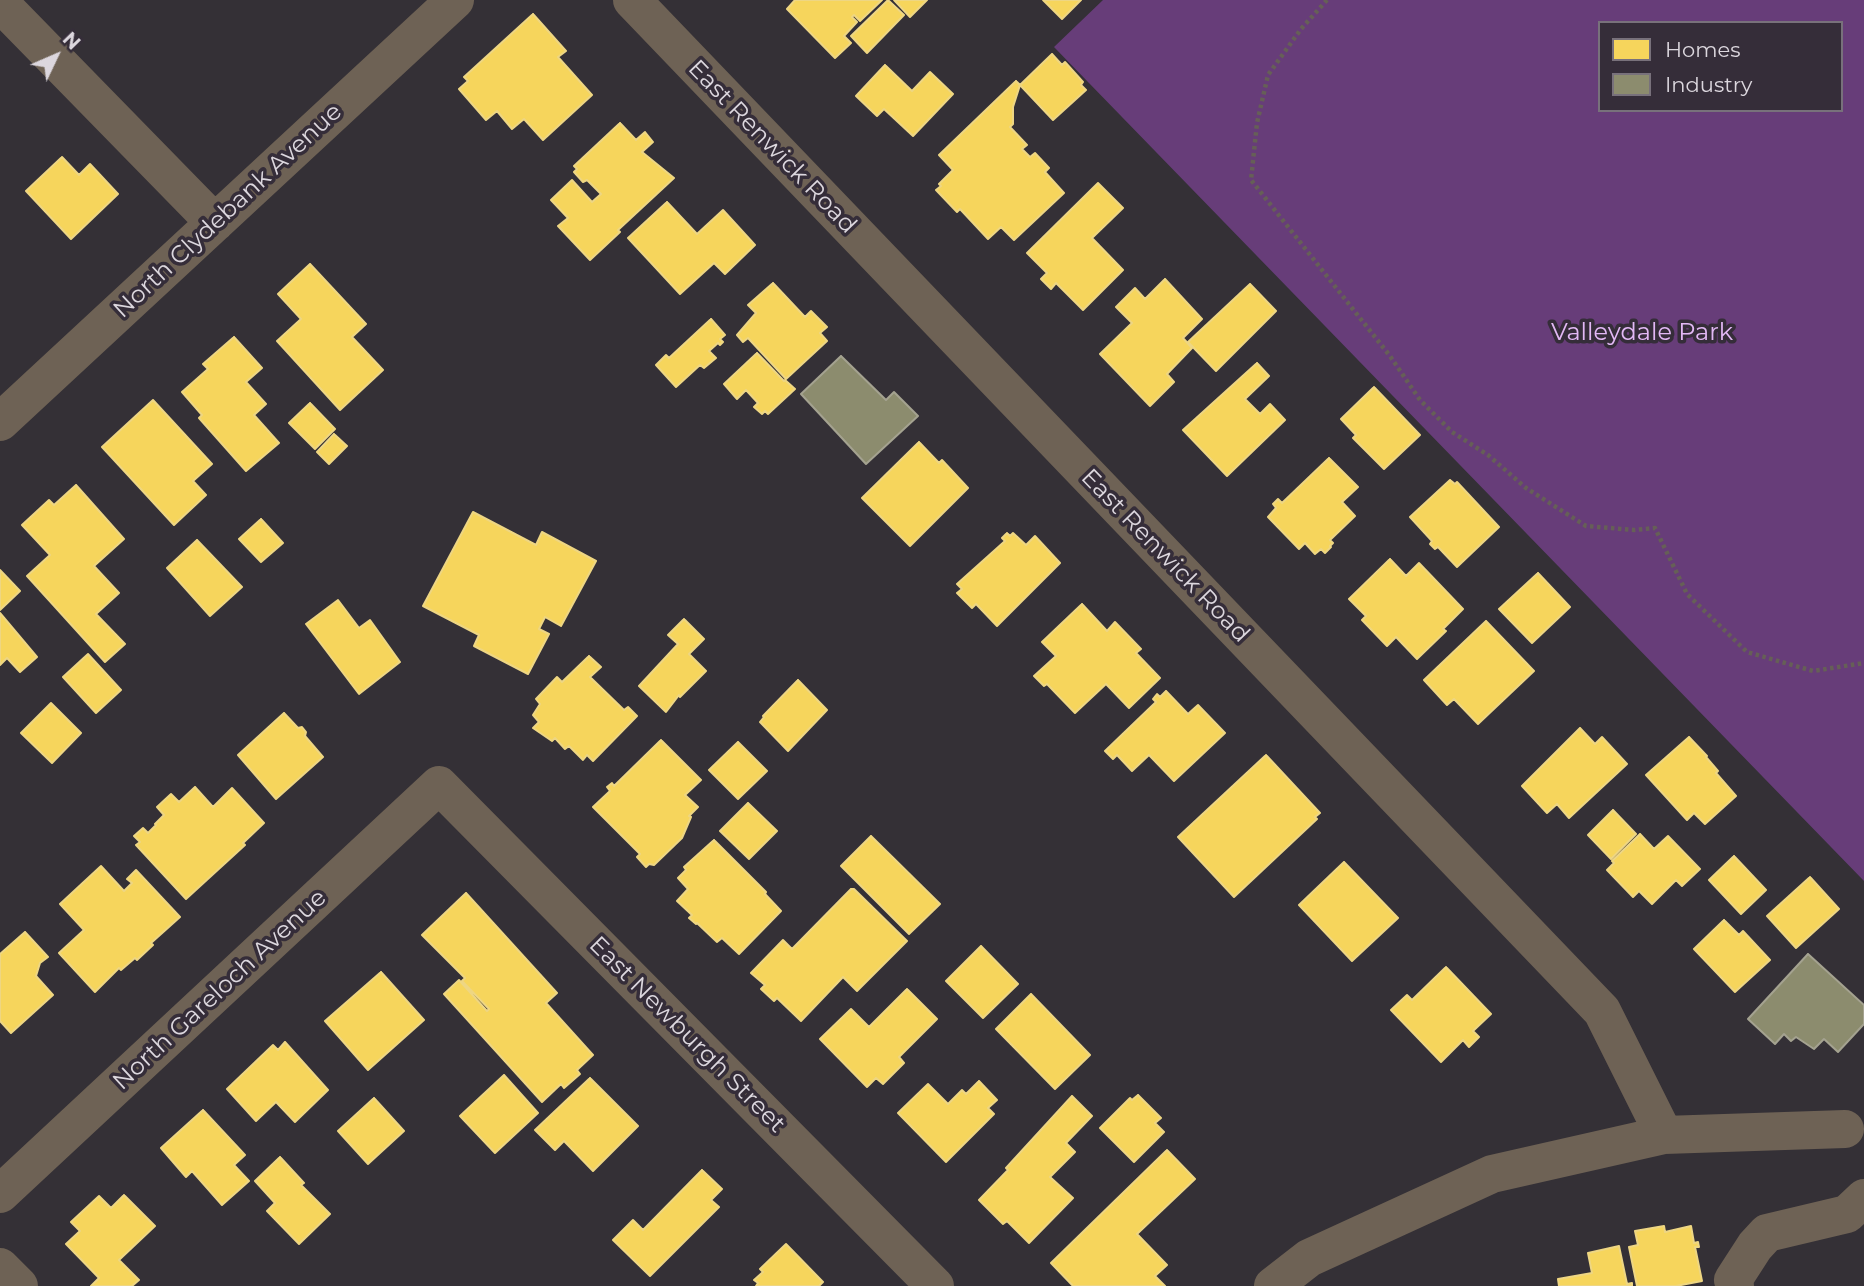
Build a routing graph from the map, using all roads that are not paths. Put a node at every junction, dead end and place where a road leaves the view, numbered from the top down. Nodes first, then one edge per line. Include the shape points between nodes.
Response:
1 (455, 0) edge
2 (632, 0) edge
3 (0, 3) edge
4 (215, 223) junction
5 (0, 422) edge
6 (439, 785) joint
7 (1845, 1129) dead end
8 (1664, 1135) junction
9 (0, 1194) edge
10 (1864, 1198) edge
11 (0, 1267) edge
12 (19, 1286) edge
13 (935, 1286) edge
14 (1273, 1286) edge
15 (1735, 1286) edge

1 - 4 street, North Clydebank Avenue
2 - 8 street, East Renwick Road via 1602,1011
3 - 4 street
4 - 5 street, North Clydebank Avenue
6 - 9 street, North Gareloch Avenue
6 - 13 street, East Newburgh Street
7 - 8 street
8 - 14 street via 1492,1174 1309,1258
10 - 15 street via 1847,1214 1767,1233 1733,1280
11 - 12 street

